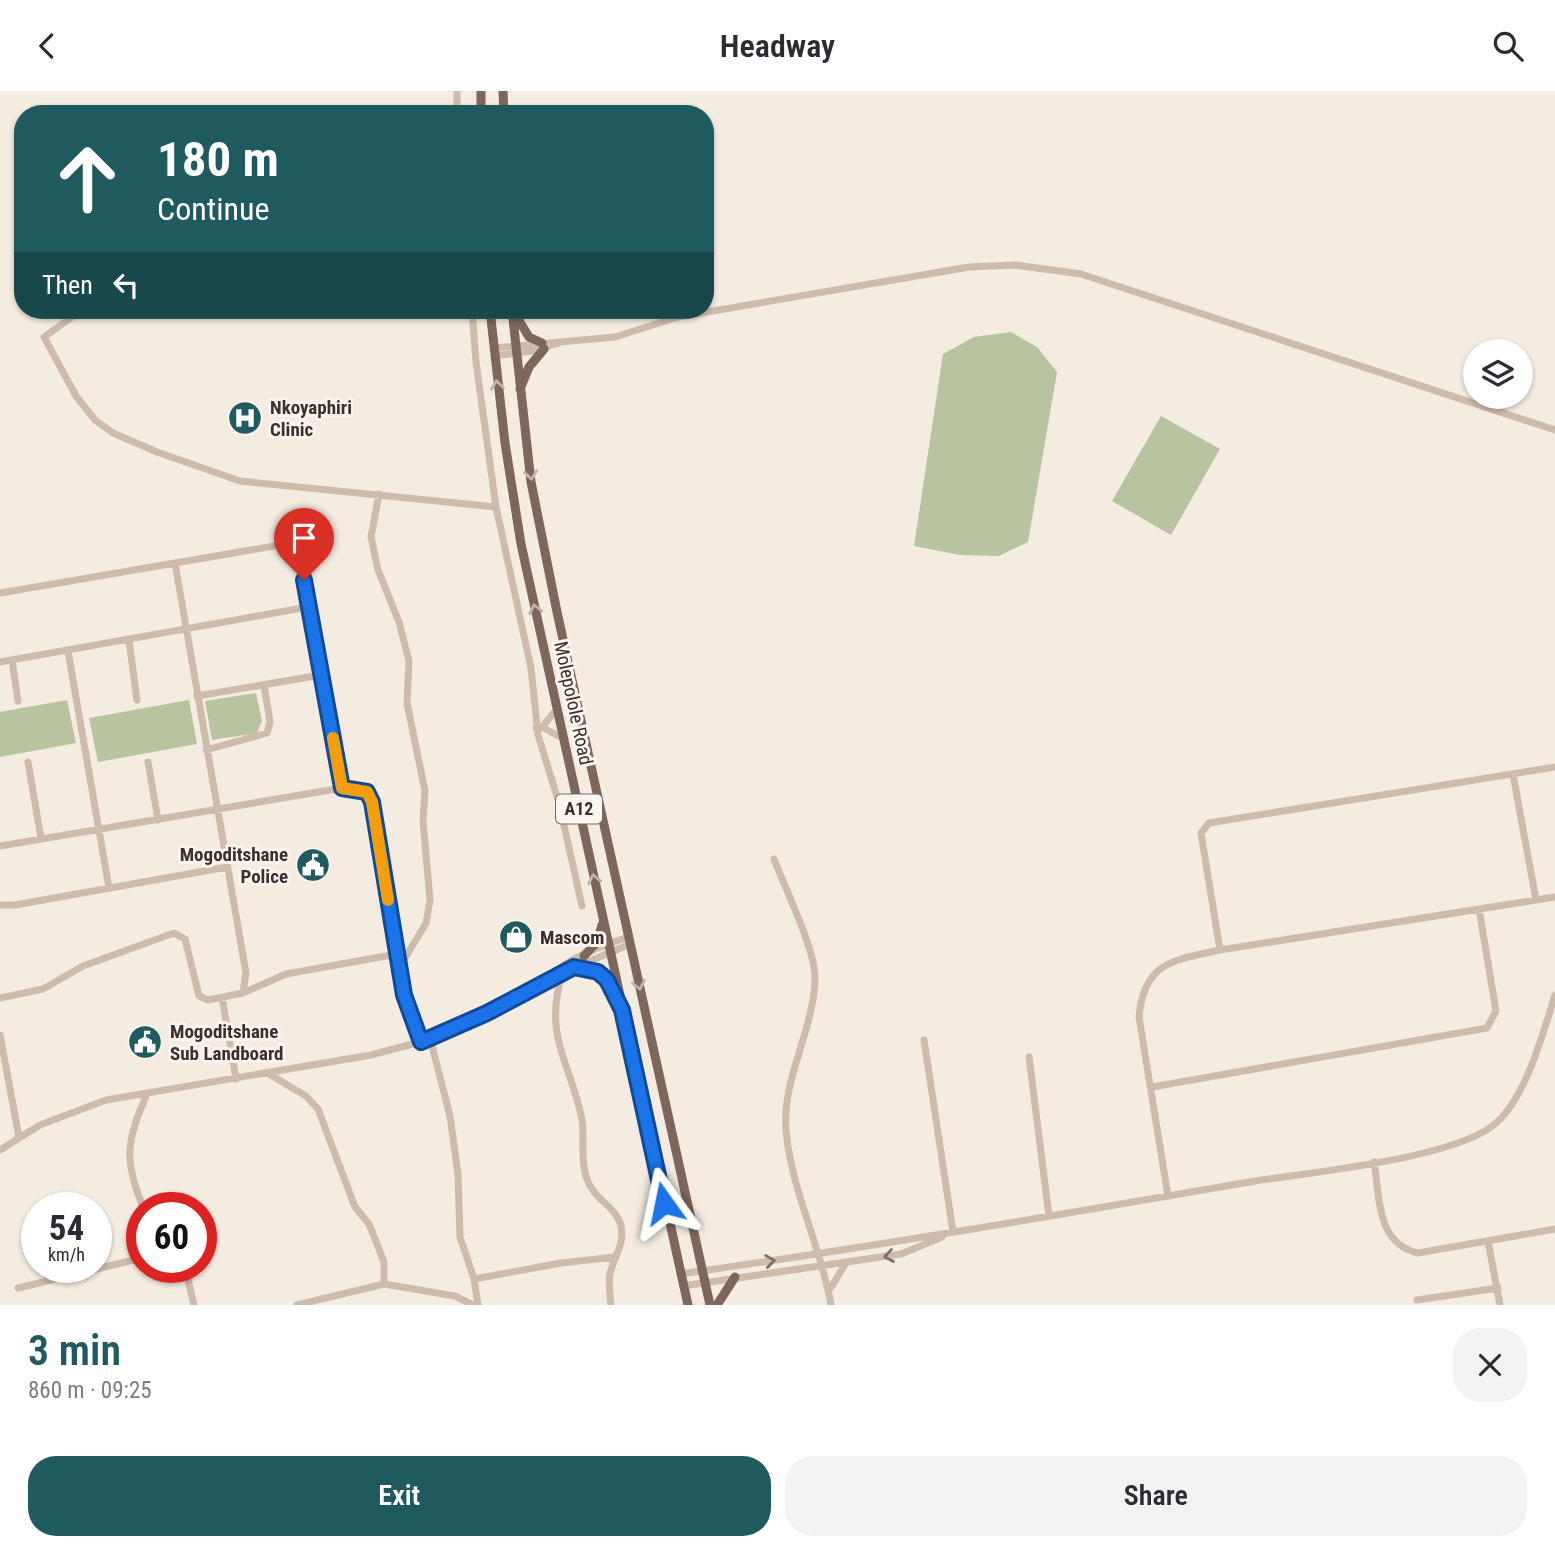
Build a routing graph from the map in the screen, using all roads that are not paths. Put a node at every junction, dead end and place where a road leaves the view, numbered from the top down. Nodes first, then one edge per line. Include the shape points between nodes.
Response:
1 (714, 310) edge
2 (70, 319) edge
3 (473, 319) edge
4 (491, 319) edge
5 (513, 319) edge
6 (517, 319) edge
7 (672, 319) edge
8 (543, 346) junction
9 (515, 350) junction
10 (493, 352) junction
11 (520, 391) junction
12 (1555, 430) edge
13 (379, 493) junction
14 (496, 507) junction
15 (175, 563) junction
16 (0, 593) edge
17 (308, 607) junction
18 (186, 630) junction
19 (129, 640) junction
20 (68, 651) junction
21 (12, 660) junction
22 (0, 662) edge
23 (321, 675) junction
24 (264, 685) junction
25 (197, 696) junction
26 (137, 700) dead end
27 (18, 701) dead end
28 (557, 709) junction
29 (539, 728) junction
30 (564, 739) junction
31 (206, 750) junction
32 (28, 762) dead end
33 (148, 762) dead end
34 (1555, 767) edge
35 (1513, 773) junction
36 (342, 788) junction
37 (216, 810) junction
38 (158, 820) junction
39 (100, 830) junction
40 (41, 838) junction
41 (0, 846) edge
42 (774, 859) dead end
43 (226, 867) junction
44 (109, 888) junction
45 (1555, 897) edge
46 (1536, 900) junction
47 (0, 905) edge
48 (583, 906) dead end
49 (1479, 909) junction
50 (603, 917) junction
51 (629, 940) junction
52 (609, 947) junction
53 (1220, 950) junction
54 (397, 954) junction
55 (584, 956) junction
56 (574, 967) junction
57 (399, 968) junction
58 (562, 974) junction
59 (548, 979) junction
60 (243, 993) junction
61 (1555, 995) edge
62 (222, 997) junction
63 (0, 998) edge
64 (622, 1010) junction
65 (0, 1035) edge
66 (430, 1038) junction
67 (924, 1040) dead end
68 (421, 1042) junction
69 (1029, 1057) dead end
70 (269, 1074) junction
71 (236, 1079) junction
72 (1152, 1087) junction
73 (147, 1094) junction
74 (19, 1137) junction
75 (0, 1150) edge
76 (1374, 1162) junction
77 (138, 1192) edge
78 (1168, 1196) junction
79 (1049, 1216) junction
80 (1555, 1229) edge
81 (953, 1232) junction
82 (1488, 1241) junction
83 (820, 1253) junction
84 (615, 1257) junction
85 (846, 1263) junction
86 (745, 1264) junction
87 (825, 1266) junction
88 (702, 1271) junction
89 (680, 1274) junction
90 (748, 1275) junction
91 (735, 1277) junction
92 (474, 1279) junction
93 (705, 1282) junction
94 (39, 1283) edge
95 (189, 1283) edge
96 (384, 1284) junction
97 (683, 1286) junction
98 (18, 1288) dead end
99 (1498, 1288) junction
100 (829, 1291) junction
101 (1418, 1300) dead end
102 (194, 1305) edge
103 (298, 1305) edge
104 (473, 1305) edge
105 (478, 1305) edge
106 (611, 1305) edge
107 (688, 1305) edge
108 (710, 1305) edge
109 (717, 1305) edge
110 (831, 1305) edge
111 (1500, 1305) edge

1 - 12 street via 969,267 1016,265 1081,274
2 - 13 street via 44,338 76,396 95,420 113,433 240,481
3 - 14 street
4 - 10 main road, Molepolole Road / A12
5 - 9 main road, Molepolole Road / A12
6 - 8 main road via 525,333
7 - 8 street via 615,337
8 - 9 street
8 - 11 main road
9 - 10 street
9 - 11 main road, Molepolole Road / A12
28 -> 10 main road, Molepolole Road / A12 via 521,544
11 -> 51 main road, Molepolole Road / A12 via 531,482
13 - 14 street
13 - 57 street via 371,537 409,661 407,703 425,791 430,900 426,923
14 - 29 street via 531,668
15 - 16 street
15 - 17 street via 294,546 300,553
15 - 18 street
17 - 18 street
17 - 23 street
18 - 19 street
18 - 25 street
19 - 20 street
19 - 26 street
20 - 21 street
20 - 39 street
21 - 22 street
21 - 27 street
23 - 24 street
23 - 36 street
24 - 25 street
24 - 31 street via 270,722 267,733
25 - 31 street
28 - 29 street
28 - 30 main road, Molepolole Road / A12
29 - 30 street
29 - 48 street
50 -> 30 main road, Molepolole Road / A12
31 - 37 street
32 - 40 street
33 - 38 street
34 - 35 street
35 - 46 street
35 - 53 street via 1209,823 1201,832
36 - 37 street
36 - 54 street via 367,792 372,802
37 - 38 street
37 - 43 street
38 - 39 street
39 - 40 street
39 - 44 street
40 - 41 street
42 - 83 street via 813,955 816,979 791,1082 786,1128 791,1162
43 - 44 street
43 - 60 street via 246,973
44 - 47 street
45 - 46 street
46 - 49 street
49 - 53 street
49 - 72 street via 1496,1011 1487,1028
50 - 52 main road, Molepolole Road / A12
50 - 55 main road via 600,937
51 - 52 street
51 -> 88 main road, Molepolole Road / A12
52 - 55 street
52 - 56 street
52 - 64 main road, Molepolole Road / A12
53 - 72 street via 1174,960 1154,971 1141,996 1139,1017
54 - 57 street
54 - 60 street via 286,974
55 - 59 street
56 - 58 street
56 - 64 main road via 598,972 607,980
57 - 68 street
58 - 59 street
58 - 84 street via 554,1005 557,1040 581,1115 587,1179 622,1228 622,1243
59 - 66 street
60 - 62 street
61 - 76 street via 1519,1092 1493,1126 1459,1143
62 - 63 street via 208,1000 199,996 186,939 174,933 83,966 43,989
62 - 71 street
64 - 89 main road, Molepolole Road / A12
65 - 74 street
66 - 68 street
66 - 92 street via 450,1116 460,1237
67 - 81 street
68 - 70 street
69 - 79 street
70 - 71 street
70 - 96 street via 306,1096 318,1109 355,1207 369,1224 384,1262
71 - 73 street
72 - 78 street
73 - 74 street via 106,1100
73 - 77 street via 129,1140
74 - 75 street
76 - 78 street
76 - 82 street via 1388,1235 1403,1250 1418,1253
78 - 79 street
79 - 81 street
80 - 82 street
81 - 83 street
81 -> 85 street via 901,1254
82 - 99 street
86 -> 83 street
83 - 87 street
84 - 92 street
84 - 106 street via 609,1281
85 - 87 street
85 - 100 street
86 - 88 street
86 - 90 street
87 - 90 street
87 - 100 street
88 - 89 street
88 - 93 main road, Molepolole Road / A12
89 - 97 main road, Molepolole Road / A12
90 - 91 street
91 - 93 street
91 - 109 main road
92 - 105 street
93 - 97 street
93 - 108 main road, Molepolole Road / A12
94 - 98 street
95 - 102 street
96 - 103 street
96 - 104 street via 455,1296
97 - 107 main road, Molepolole Road / A12
99 - 101 street
99 - 111 street
100 - 110 street

